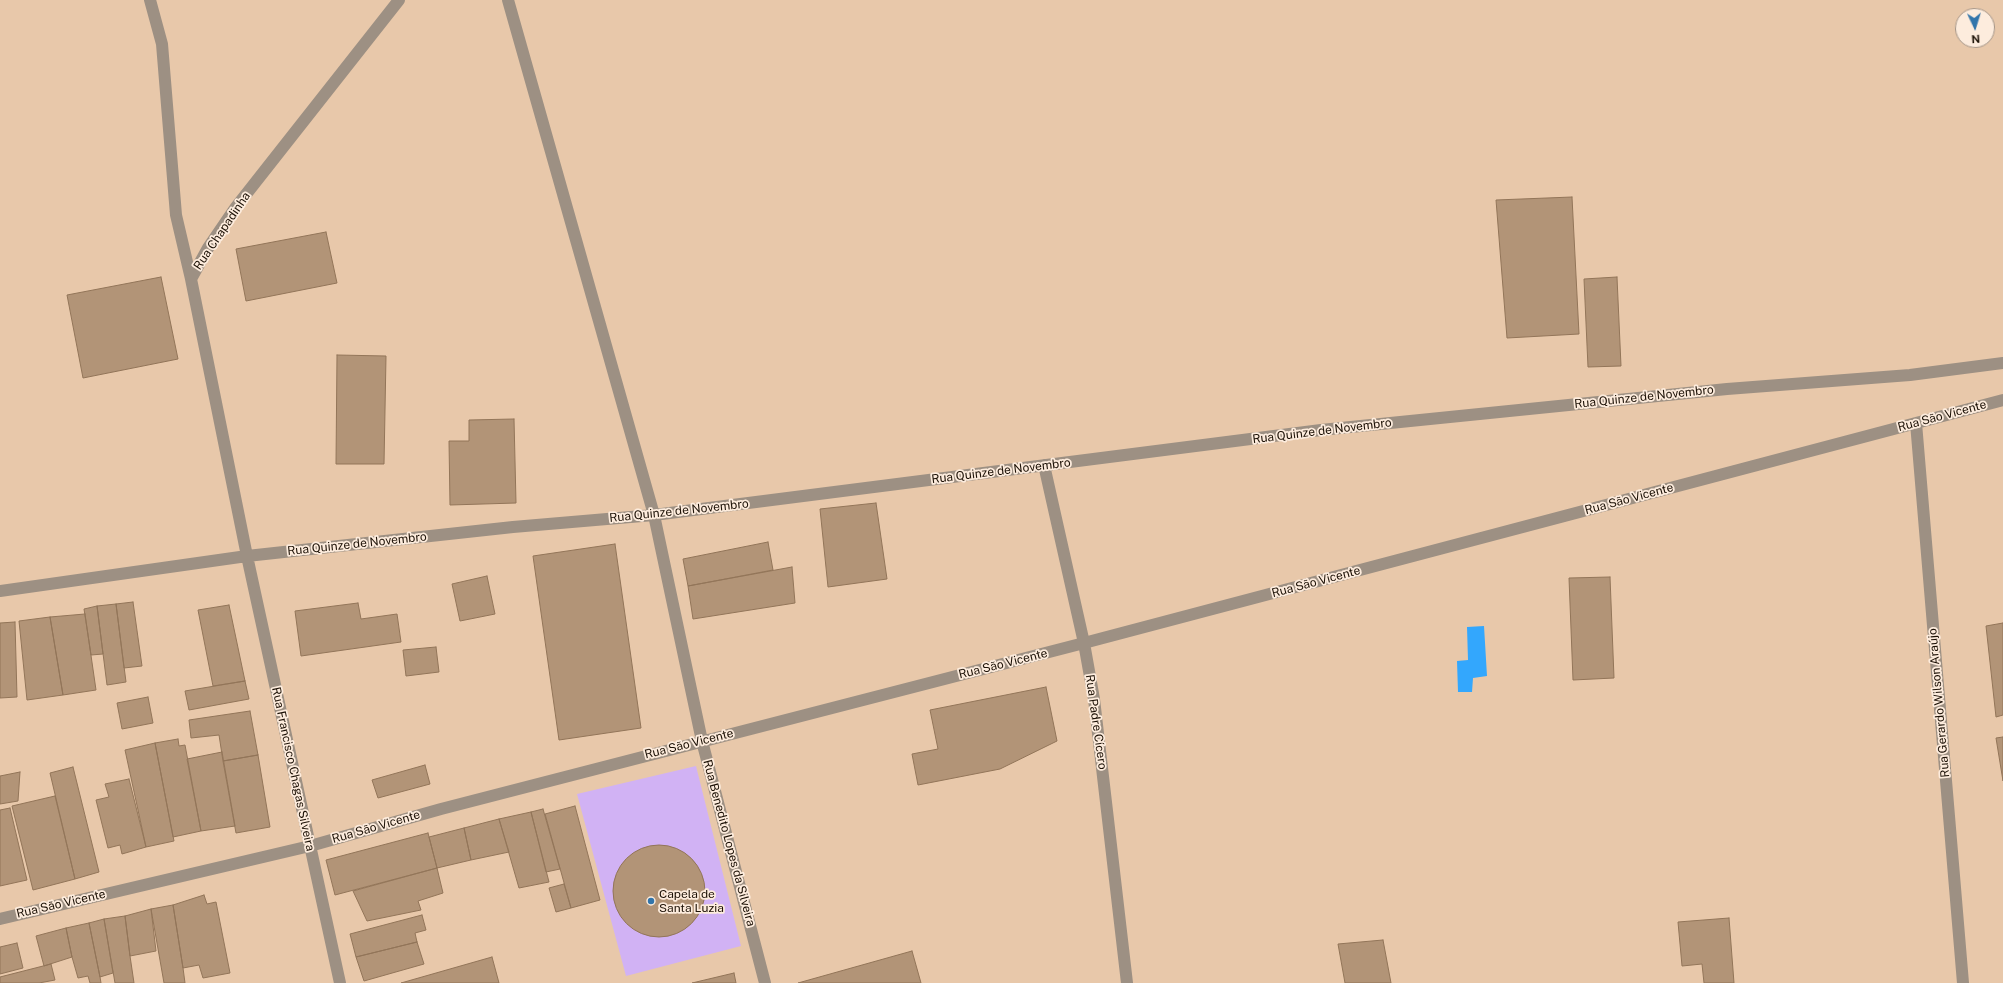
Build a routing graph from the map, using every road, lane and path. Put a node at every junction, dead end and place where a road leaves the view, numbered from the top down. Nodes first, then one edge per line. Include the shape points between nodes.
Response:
1 (150, 0) edge
2 (399, 0) edge
3 (508, 0) edge
4 (191, 278) junction
5 (2003, 363) edge
6 (2003, 400) edge
7 (1916, 423) junction
8 (1044, 465) junction
9 (654, 515) junction
10 (247, 556) junction
11 (0, 591) edge
12 (1084, 643) junction
13 (702, 741) junction
14 (310, 846) junction
15 (0, 919) edge
16 (340, 983) edge
17 (765, 983) edge
18 (1127, 983) edge
19 (1963, 983) edge

1 - 4 street via 162,44 176,215
2 - 4 street, Rua Chapadinha via 236,207
3 - 9 street, Rua Benedito Lopes da Silveira
4 - 10 street, Rua Chapadinha
5 - 8 street, Rua Quinze de Novembro via 1910,375 1727,389 1321,430
6 - 7 street, Rua São Vicente
7 - 12 street, Rua São Vicente
7 - 19 street, Rua Gerardo Wilson Araújo
8 - 9 street, Rua Quinze de Novembro
8 - 12 street, Rua Padre Cícero
9 - 10 street, Rua Quinze de Novembro via 513,527
9 - 13 street, Rua Benedito Lopes da Silveira
10 - 11 street, Rua Quinze de Novembro
10 - 14 street, Rua Francisco Chagas Silveira
12 - 13 street, Rua São Vicente
12 - 18 street, Rua Padre Cícero via 1094,699
13 - 14 street, Rua São Vicente
13 - 17 street, Rua Benedito Lopes da Silveira
14 - 15 street, Rua São Vicente
14 - 16 street, Rua Francisco Chagas Silveira

